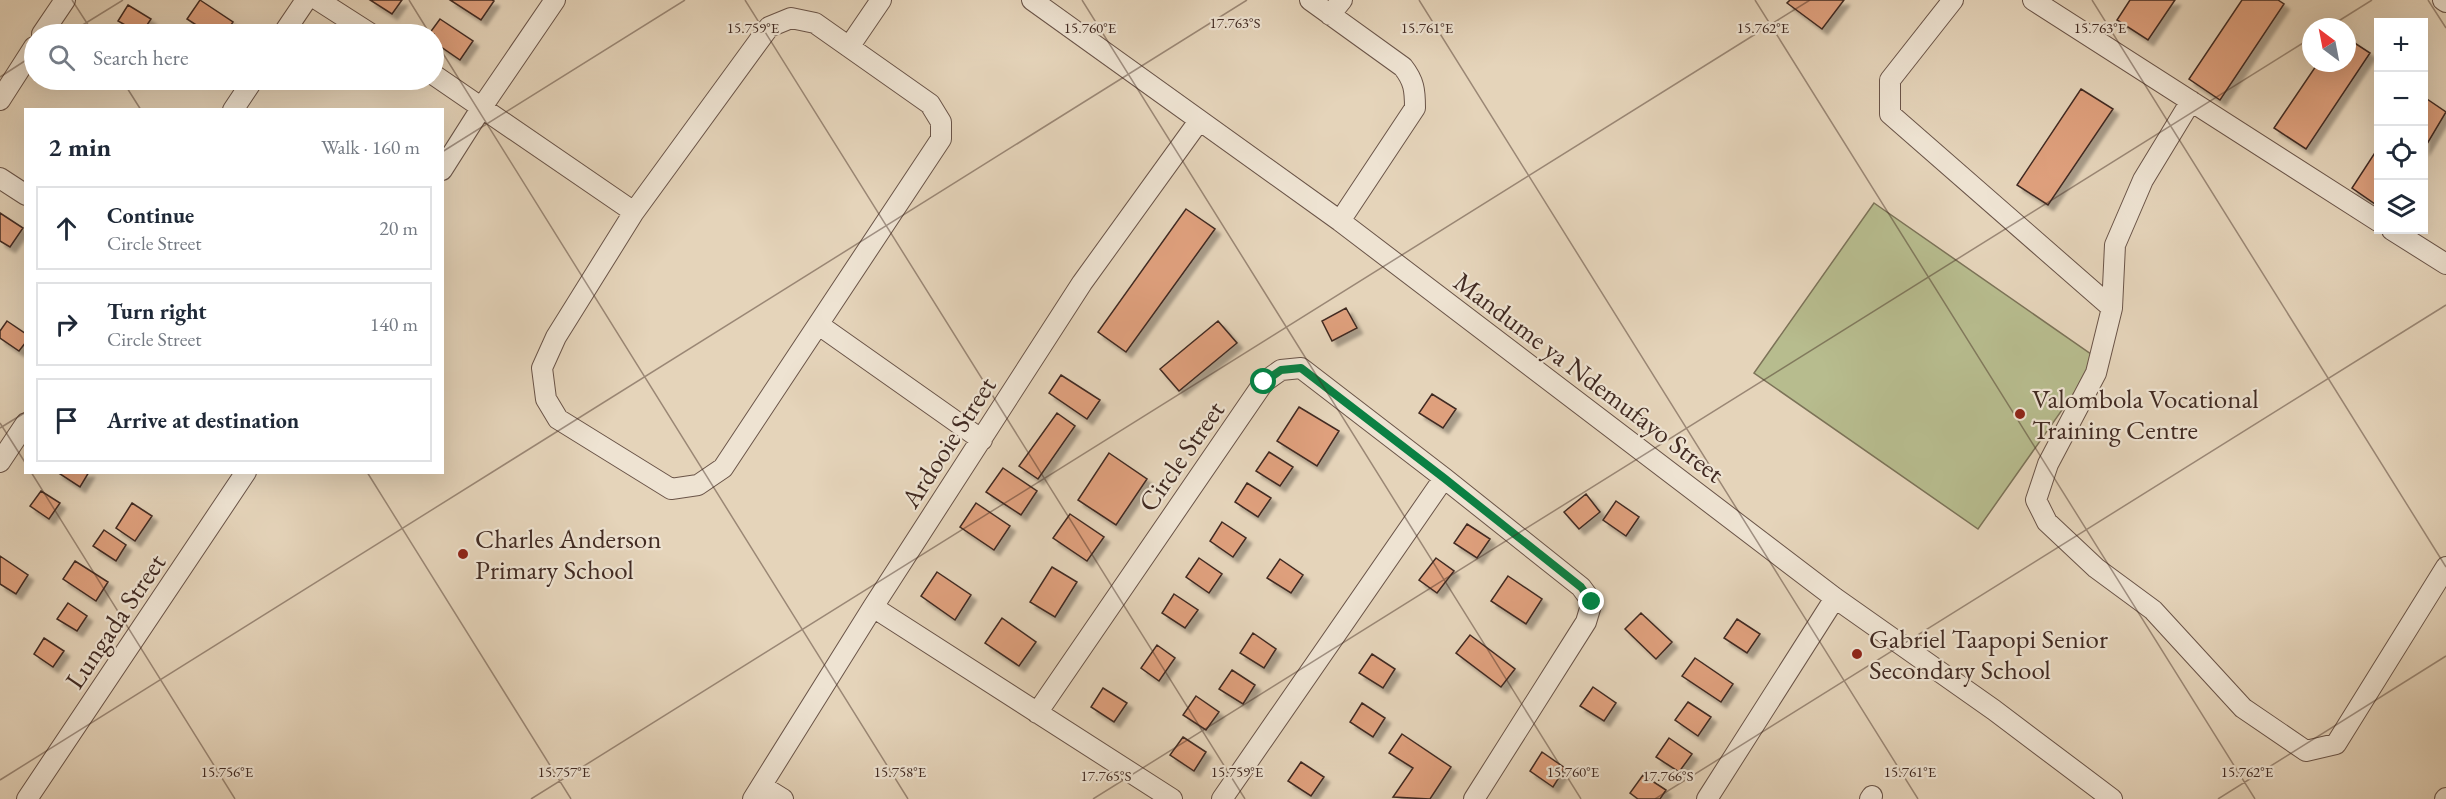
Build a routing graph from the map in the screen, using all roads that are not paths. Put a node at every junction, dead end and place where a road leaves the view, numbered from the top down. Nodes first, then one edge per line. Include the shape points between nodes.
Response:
1 (65, 0) edge
2 (306, 0) edge
3 (318, 0) edge
4 (555, 0) edge
5 (881, 0) edge
6 (1032, 0) edge
7 (1310, 0) edge
8 (1953, 0) edge
9 (2033, 0) edge
10 (1336, 7) edge
11 (49, 24) edge
12 (290, 24) edge
13 (355, 24) edge
14 (849, 47) junction
15 (24, 63) edge
16 (444, 82) edge
17 (246, 90) edge
18 (0, 100) edge
19 (2191, 101) junction
20 (482, 107) junction
21 (234, 108) edge
22 (1199, 121) junction
23 (444, 167) edge
24 (0, 178) edge
25 (24, 194) edge
26 (634, 212) junction
27 (2374, 218) edge
28 (1340, 221) junction
29 (2398, 234) edge
30 (2446, 264) edge
31 (2112, 308) junction
32 (819, 326) junction
33 (24, 426) edge
34 (982, 441) junction
35 (0, 462) edge
36 (245, 474) edge
37 (1444, 478) junction
38 (2446, 567) edge
39 (1835, 598) junction
40 (873, 607) junction
41 (1037, 713) junction
42 (758, 792) edge
43 (27, 799) edge
44 (783, 799) edge
45 (1172, 799) edge
46 (1222, 799) edge
47 (1474, 799) edge
48 (1707, 799) edge
49 (2112, 799) edge

1 - 11 street
2 - 12 street
3 - 13 street
4 - 20 street
5 - 14 street
6 - 22 street, Mandume ya Ndemufayo Street
7 - 10 street
8 - 31 street via 1890,80 1890,114
9 - 19 street
10 - 28 street via 1403,67 1415,87 1415,108
14 - 26 street via 815,23 791,18 769,27
14 - 32 street via 930,104 941,122 941,139
15 - 18 street
16 - 20 street
17 - 21 street
19 - 27 street
19 - 31 street via 2143,180 2115,245
20 - 23 street
20 - 26 street
22 - 28 street, Mandume ya Ndemufayo Street
22 - 34 street, Ardooie Street via 1082,283
24 - 25 street
26 - 32 street via 556,337 542,368 546,399 558,419 671,489 698,485 723,468
28 - 39 street, Mandume ya Ndemufayo Street
29 - 30 street
31 - 38 street via 2096,373 2048,464 2036,500 2047,522 2096,568 2153,610 2243,708 2306,751 2336,744
32 - 34 street
33 - 35 street
34 - 40 street, Ardooie Street
36 - 43 street, Lungada Street
37 - 41 street, Circle Street via 1301,368 1281,370 1264,382
37 - 46 street
37 - 47 street, Circle Street via 1581,587 1592,602 1586,622
39 - 48 street
39 - 49 street, Mandume ya Ndemufayo Street
40 - 41 street
40 - 42 street, Ardooie Street
41 - 45 street
42 - 44 street

